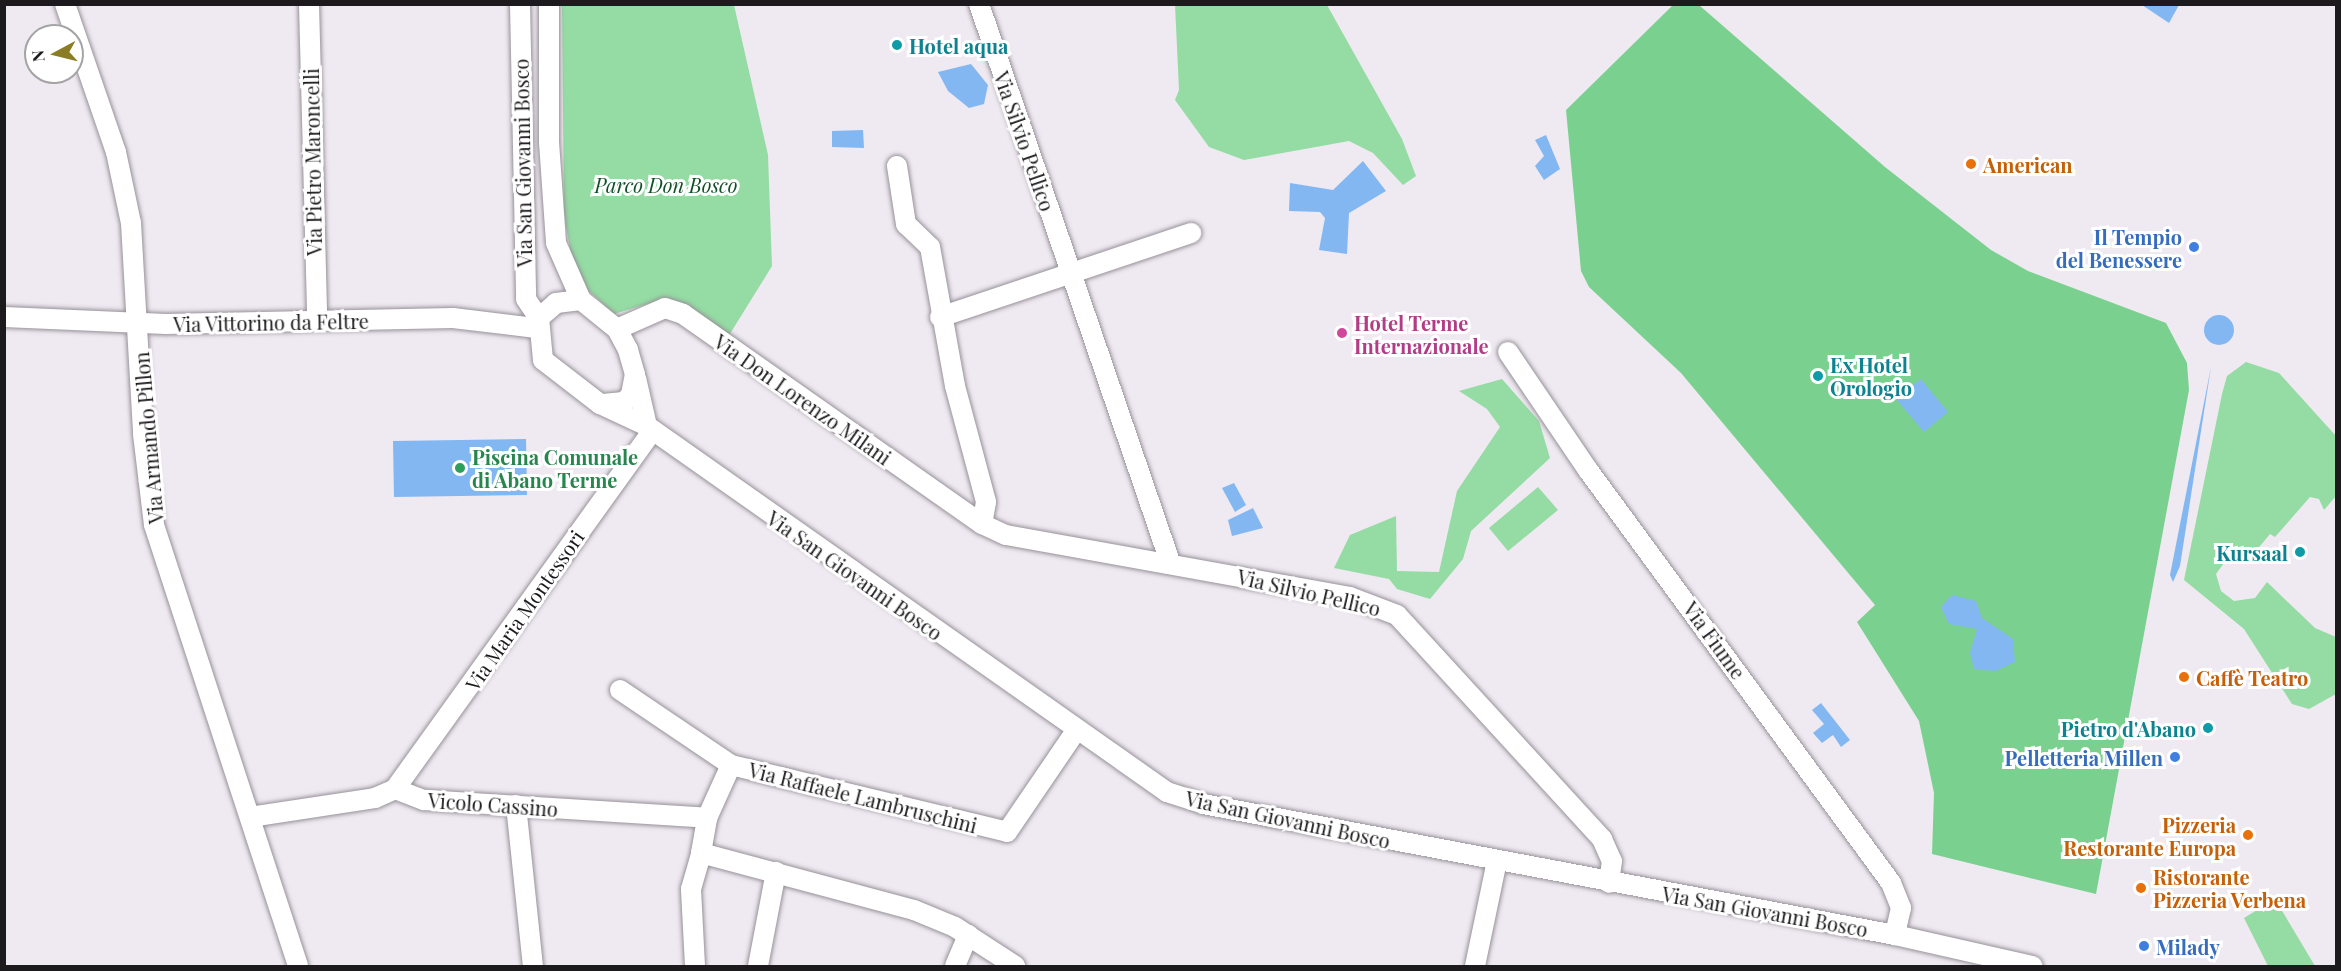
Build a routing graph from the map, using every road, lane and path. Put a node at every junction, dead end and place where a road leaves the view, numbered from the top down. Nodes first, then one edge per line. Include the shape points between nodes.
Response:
1 (65, 4) edge
2 (309, 4) edge
3 (520, 4) edge
4 (549, 4) edge
5 (979, 4) edge
6 (897, 166) dead end
7 (1191, 233) dead end
8 (1072, 277) junction
9 (581, 300) junction
10 (4, 317) edge
11 (940, 317) junction
12 (317, 320) junction
13 (538, 323) junction
14 (138, 324) junction
15 (617, 329) junction
16 (1508, 352) dead end
17 (635, 375) junction
18 (600, 404) junction
19 (650, 429) junction
20 (982, 524) junction
21 (1170, 562) junction
22 (620, 690) dead end
23 (1076, 731) junction
24 (731, 765) junction
25 (395, 789) junction
26 (516, 805) junction
27 (250, 817) junction
28 (707, 818) junction
29 (701, 853) junction
30 (1497, 861) junction
31 (776, 872) junction
32 (1609, 883) junction
33 (968, 935) junction
34 (1895, 935) junction
35 (298, 966) edge
36 (533, 966) edge
37 (695, 966) edge
38 (758, 966) edge
39 (954, 966) edge
40 (1015, 966) edge
41 (1475, 966) edge
42 (2033, 966) edge

1 - 14 street, Via Armando Pillon via 116,152 131,223
2 - 12 street, Via Pietro Maroncelli
3 - 13 street, Via San Giovanni Bosco via 526,299
4 - 9 street, Via San Giovanni Bosco via 549,142 556,243
5 - 8 street, Via Silvio Pellico
6 - 11 street via 906,224 930,247
7 - 8 street
8 - 11 street
8 - 21 street, Via Silvio Pellico
9 - 13 street via 556,303
9 - 15 street, Via San Giovanni Bosco
10 - 14 street, Via Vittorino da Feltre
11 - 20 street via 986,502
12 - 13 street, Via Vittorino da Feltre via 453,318
12 - 14 street, Via Vittorino da Feltre
13 - 18 street, Via San Giovanni Bosco via 543,360
14 - 27 street, Via Armando Pillon via 154,525
15 - 17 street, Via San Giovanni Bosco
15 - 20 street, Via Don Lorenzo Milani via 665,308 682,314
16 - 34 street, Via Fiume via 1588,471 1892,883 1901,908
17 - 18 street via 631,395 624,402
17 - 19 street, Via San Giovanni Bosco
18 - 19 street, Via San Giovanni Bosco
19 - 23 street, Via San Giovanni Bosco
19 - 25 street, Via Maria Montessori
20 - 21 street, Via Don Lorenzo Milani via 1039,542 1151,563
21 - 32 street, Via Silvio Pellico via 1350,597 1397,615 1602,839 1611,853
22 - 24 street, Via Raffaele Lambruschini
23 - 24 street, Via Raffaele Lambruschini via 1006,832
23 - 30 street, Via San Giovanni Bosco via 1167,792 1203,804
24 - 28 street
25 - 26 street, Vicolo Cassino via 424,800
25 - 27 street via 375,798
26 - 28 street, Vicolo Cassino
26 - 36 street
27 - 35 street, Via Armando Pillon
28 - 29 street
29 - 31 street
29 - 37 street via 691,889
30 - 32 street, Via San Giovanni Bosco
30 - 41 street
31 - 33 street via 914,910
31 - 38 street
32 - 34 street, Via San Giovanni Bosco
33 - 39 street
33 - 40 street
34 - 42 street, Via San Giovanni Bosco

